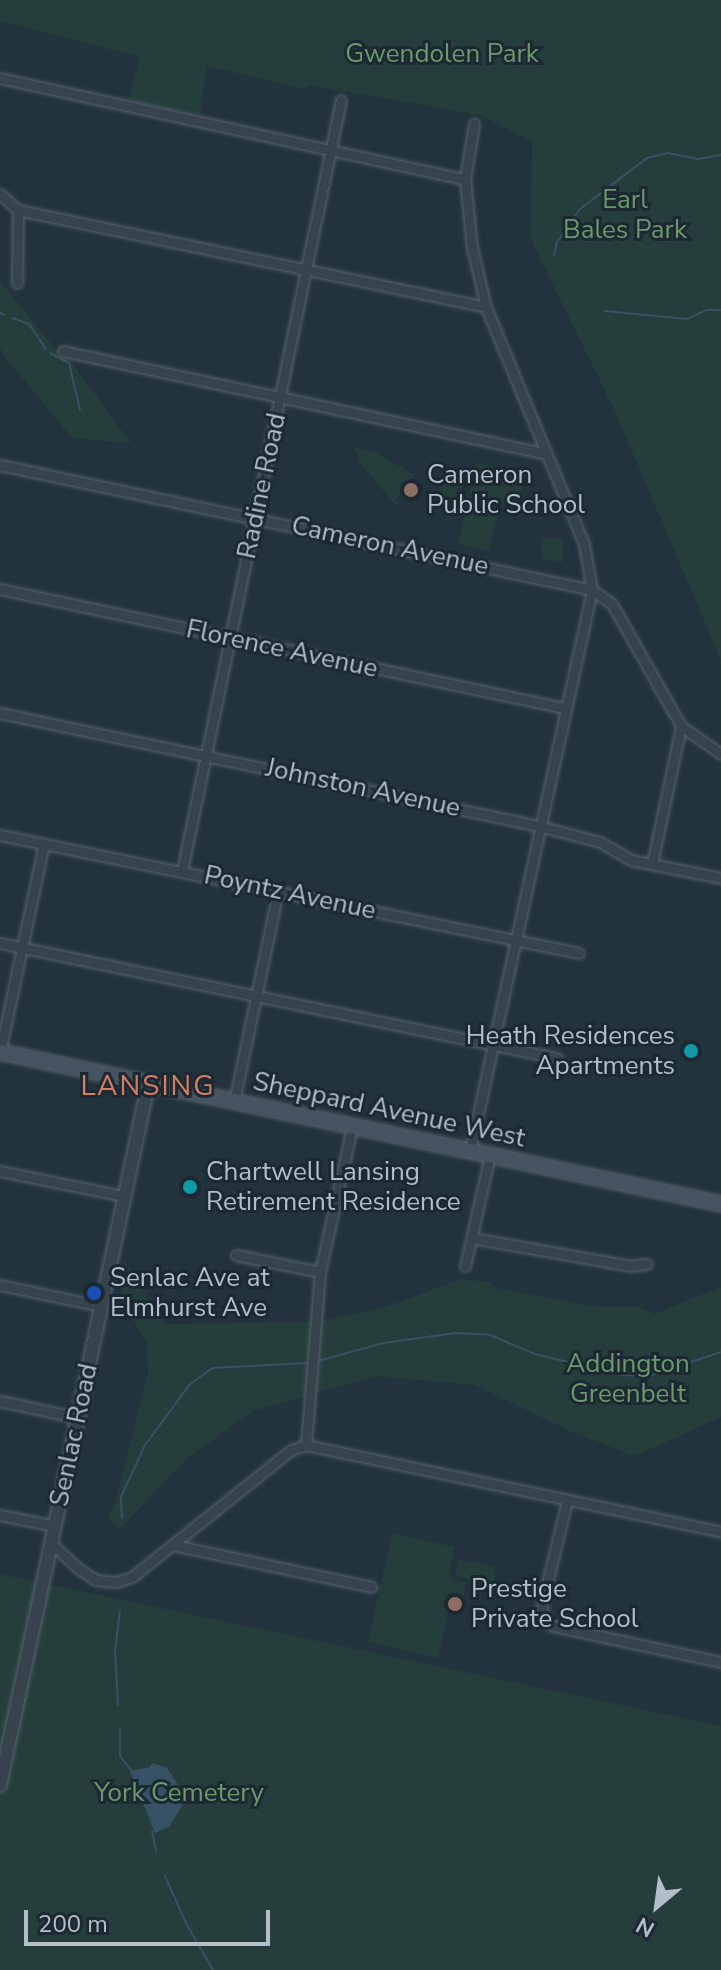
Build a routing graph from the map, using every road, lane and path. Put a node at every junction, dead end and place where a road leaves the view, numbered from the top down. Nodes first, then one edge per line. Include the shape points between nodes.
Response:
1 (0, 78) edge
2 (341, 100) dead end
3 (474, 124) dead end
4 (332, 151) junction
5 (465, 179) junction
6 (0, 194) edge
7 (18, 210) junction
8 (307, 270) junction
9 (17, 283) dead end
10 (486, 307) junction
11 (63, 351) dead end
12 (280, 396) junction
13 (544, 453) junction
14 (0, 465) edge
15 (256, 517) junction
16 (0, 589) edge
17 (592, 590) junction
18 (230, 638) junction
19 (564, 708) junction
20 (0, 713) edge
21 (681, 726) junction
22 (721, 754) edge
23 (204, 755) junction
24 (539, 826) junction
25 (0, 835) edge
26 (44, 844) junction
27 (652, 864) junction
28 (182, 871) junction
29 (721, 878) edge
30 (278, 891) junction
31 (514, 940) junction
32 (0, 943) edge
33 (21, 947) junction
34 (579, 953) dead end
35 (256, 997) junction
36 (494, 1043) junction
37 (0, 1052) edge
38 (557, 1058) dead end
39 (148, 1086) junction
40 (234, 1102) junction
41 (352, 1128) junction
42 (470, 1151) junction
43 (490, 1155) junction
44 (0, 1171) edge
45 (124, 1196) junction
46 (721, 1204) edge
47 (472, 1238) junction
48 (236, 1255) dead end
49 (647, 1264) dead end
50 (465, 1266) dead end
51 (320, 1272) junction
52 (0, 1285) edge
53 (101, 1306) junction
54 (0, 1401) edge
55 (79, 1418) junction
56 (306, 1445) junction
57 (567, 1501) junction
58 (0, 1515) edge
59 (55, 1526) junction
60 (721, 1532) edge
61 (52, 1544) junction
62 (173, 1545) junction
63 (372, 1587) dead end
64 (721, 1662) edge
65 (0, 1785) edge

1 - 4 street
2 - 4 street, Radine Road
3 - 5 street
4 - 5 street
4 - 8 street, Radine Road
5 - 10 street via 472,248
6 - 7 street
7 - 8 street
7 - 9 street
8 - 10 street
8 - 12 street, Radine Road
10 - 13 street
11 - 12 street
12 - 13 street
12 - 15 street, Radine Road
13 - 17 street via 584,544
14 - 15 street, Cameron Avenue
15 - 17 street, Cameron Avenue
15 - 18 street, Radine Road
16 - 18 street, Florence Avenue
17 - 19 street
17 - 21 street via 612,604
18 - 19 street, Florence Avenue
18 - 23 street, Radine Road
19 - 24 street
20 - 23 street, Johnston Avenue
21 - 22 street
21 - 27 street
23 - 24 street, Johnston Avenue
23 - 28 street, Radine Road
24 - 27 street, Johnston Avenue via 600,842 631,860
24 - 31 street
25 - 26 street, Poyntz Avenue
26 - 28 street, Poyntz Avenue
26 - 33 street
27 - 29 street, Johnston Avenue
28 - 30 street, Poyntz Avenue
30 - 31 street, Poyntz Avenue
30 - 35 street
31 - 34 street, Poyntz Avenue
31 - 36 street
32 - 33 street
33 - 35 street
33 - 37 street
35 - 36 street
35 - 40 street
36 - 38 street
36 - 42 street
37 - 39 main road, Sheppard Avenue West
39 - 40 main road, Sheppard Avenue West
39 - 45 street, Senlac Road
40 - 41 main road, Sheppard Avenue West
41 - 42 main road, Sheppard Avenue West
41 - 51 street
42 - 43 main road, Sheppard Avenue West
43 - 46 main road, Sheppard Avenue West
43 - 47 street
44 - 45 street
45 - 53 street, Senlac Road
47 - 49 street via 630,1266
47 - 50 street
48 - 51 street
51 - 56 street
52 - 53 street
53 - 55 street, Senlac Road
54 - 55 street
55 - 59 street, Senlac Road
56 - 57 street
56 - 62 street via 291,1450
57 - 60 street
57 - 64 street via 542,1604 543,1620
58 - 59 street
59 - 61 street, Senlac Road
61 - 62 street via 96,1580 116,1582 132,1577
61 - 65 street, Senlac Road
62 - 63 street

